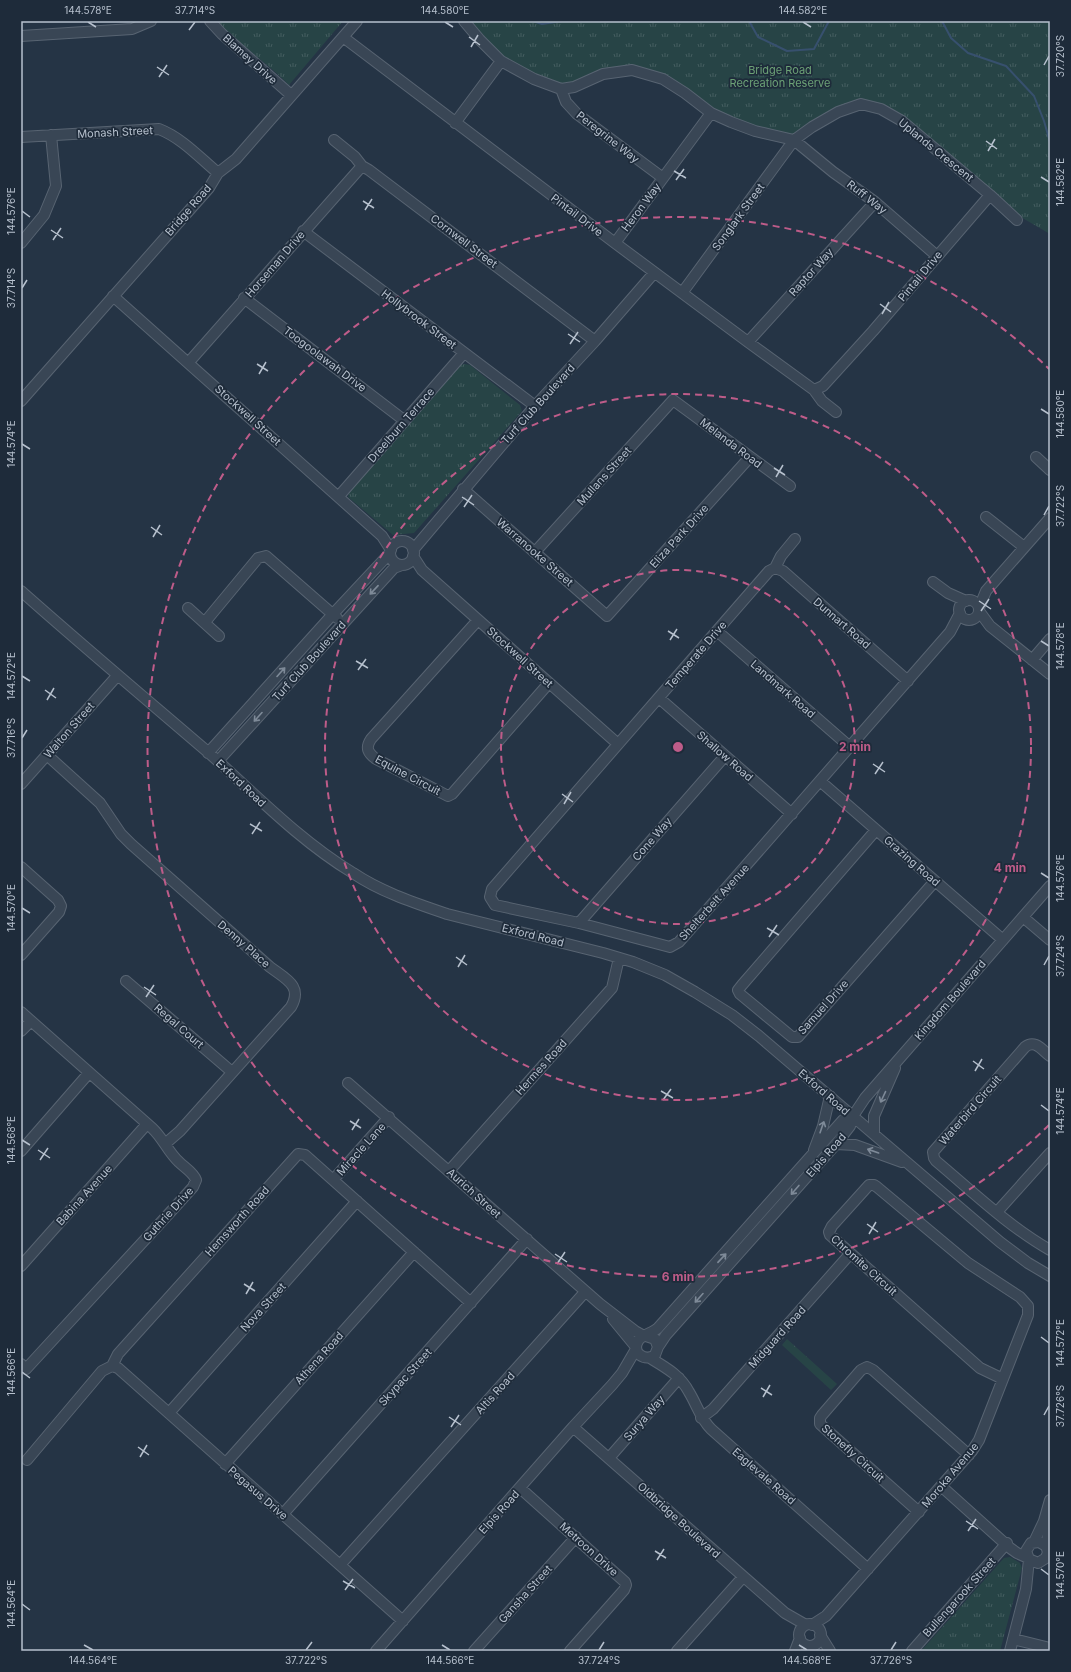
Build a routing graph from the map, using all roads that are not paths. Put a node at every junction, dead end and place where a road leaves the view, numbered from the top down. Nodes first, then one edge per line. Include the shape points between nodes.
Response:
1 (151, 21) edge
2 (210, 21) edge
3 (357, 21) edge
4 (464, 21) edge
5 (21, 36) edge
6 (343, 37) junction
7 (501, 60) junction
8 (561, 89) junction
9 (291, 95) junction
10 (711, 113) junction
11 (455, 123) junction
12 (51, 135) junction
13 (21, 137) edge
14 (334, 140) dead end
15 (794, 140) junction
16 (362, 166) junction
17 (218, 173) junction
18 (663, 178) junction
19 (990, 195) junction
20 (875, 202) junction
21 (1017, 220) dead end
22 (304, 231) junction
23 (615, 243) junction
24 (21, 244) edge
25 (937, 256) junction
26 (654, 273) junction
27 (682, 293) junction
28 (113, 296) junction
29 (244, 298) junction
30 (595, 341) junction
31 (748, 342) junction
32 (464, 353) junction
33 (189, 362) junction
34 (814, 390) junction
35 (673, 400) joint
36 (21, 402) edge
37 (535, 406) junction
38 (836, 412) dead end
39 (405, 420) junction
40 (750, 457) junction
41 (1036, 457) dead end
42 (1050, 470) edge
43 (790, 486) dead end
44 (463, 489) junction
45 (339, 496) junction
46 (986, 517) dead end
47 (1050, 518) edge
48 (382, 536) junction
49 (794, 539) dead end
50 (1024, 547) junction
51 (390, 551) junction
52 (535, 552) junction
53 (407, 553) junction
54 (775, 568) junction
55 (933, 582) dead end
56 (21, 591) edge
57 (986, 591) junction
58 (948, 593) junction
59 (967, 601) junction
60 (188, 608) dead end
61 (979, 610) junction
62 (959, 612) junction
63 (332, 614) junction
64 (607, 616) joint
65 (478, 620) junction
66 (970, 620) junction
67 (205, 622) junction
68 (343, 623) junction
69 (990, 626) junction
70 (717, 631) junction
71 (950, 632) junction
72 (219, 636) dead end
73 (1050, 639) edge
74 (1032, 660) junction
75 (1050, 674) edge
76 (117, 676) junction
77 (908, 681) junction
78 (549, 683) junction
79 (659, 698) junction
80 (618, 744) junction
81 (850, 747) junction
82 (208, 753) junction
83 (47, 754) junction
84 (725, 756) junction
85 (218, 762) junction
86 (23, 778) edge
87 (820, 781) junction
88 (792, 814) junction
89 (876, 830) junction
90 (21, 868) edge
91 (935, 881) junction
92 (1050, 886) edge
93 (1023, 917) junction
94 (579, 923) junction
95 (1003, 940) junction
96 (1050, 940) edge
97 (21, 955) edge
98 (619, 958) junction
99 (126, 981) dead end
100 (21, 1012) edge
101 (31, 1021) junction
102 (21, 1031) edge
103 (1050, 1056) edge
104 (898, 1061) junction
105 (232, 1072) junction
106 (89, 1073) junction
107 (348, 1082) dead end
108 (830, 1096) junction
109 (853, 1116) junction
110 (389, 1117) junction
111 (147, 1124) junction
112 (874, 1134) junction
113 (165, 1144) junction
114 (836, 1144) junction
115 (21, 1151) edge
116 (1050, 1153) edge
117 (811, 1157) junction
118 (908, 1164) junction
119 (449, 1171) junction
120 (333, 1180) junction
121 (357, 1201) junction
122 (997, 1212) junction
123 (526, 1239) junction
124 (1050, 1250) edge
125 (414, 1252) junction
126 (850, 1254) junction
127 (21, 1266) edge
128 (1050, 1276) edge
129 (585, 1292) junction
130 (471, 1303) junction
131 (600, 1304) junction
132 (1028, 1306) joint
133 (645, 1336) junction
134 (636, 1348) junction
135 (658, 1348) junction
136 (648, 1358) junction
137 (21, 1364) edge
138 (112, 1366) junction
139 (622, 1373) junction
140 (676, 1375) junction
141 (1003, 1379) junction
142 (169, 1413) junction
143 (701, 1418) junction
144 (573, 1427) junction
145 (969, 1455) junction
146 (609, 1458) junction
147 (27, 1460) dead end
148 (225, 1464) junction
149 (941, 1486) junction
150 (520, 1488) junction
151 (1050, 1500) edge
152 (918, 1512) junction
153 (283, 1514) junction
154 (1050, 1525) edge
155 (576, 1537) junction
156 (1007, 1543) junction
157 (1032, 1544) junction
158 (1048, 1548) edge
159 (1029, 1559) junction
160 (1045, 1561) edge
161 (340, 1565) junction
162 (868, 1569) junction
163 (743, 1577) junction
164 (1026, 1589) junction
165 (784, 1613) junction
166 (826, 1616) junction
167 (403, 1621) junction
168 (809, 1625) junction
169 (820, 1633) junction
170 (1013, 1639) junction
171 (805, 1641) junction
172 (1050, 1648) edge
173 (376, 1651) edge
174 (474, 1651) edge
175 (570, 1651) edge
176 (677, 1651) edge
177 (796, 1651) edge
178 (823, 1651) edge
179 (830, 1651) edge
180 (912, 1651) edge
181 (1010, 1651) edge

1 - 5 street via 132,29
2 - 9 street, Blamey Drive
3 - 6 street, Bridge Road
4 - 7 street
6 - 9 street, Bridge Road
6 - 11 street, Pintail Drive
7 - 8 street via 534,79
7 - 11 street
8 - 10 street via 574,87 603,74 632,70 663,79
8 - 18 street, Peregrine Way via 566,102 577,114
9 - 17 street, Bridge Road via 236,158
10 - 15 street via 755,131
10 - 18 street, Heron Way
11 - 23 street, Pintail Drive
12 - 13 street, Monash Street
12 - 17 street, Monash Street via 159,129 182,142
12 - 24 street via 56,186 44,215
14 - 16 street, Cornwell Street
15 - 19 street, Uplands Crescent via 838,112 861,104 881,109 902,121
15 - 20 street, Ruff Way
15 - 27 street, Songlark Street
16 - 22 street, Horseman Drive
16 - 30 street, Cornwell Street
17 - 28 street, Bridge Road via 208,188
18 - 23 street, Heron Way
19 - 21 street, Uplands Crescent
19 - 25 street, Pintail Drive
20 - 25 street, Ruff Way
20 - 31 street, Raptor Way
22 - 29 street, Horseman Drive
22 - 32 street, Hollybrook Street
23 - 26 street, Pintail Drive
25 - 34 street, Pintail Drive via 823,386
26 - 27 street, Pintail Drive
26 - 30 street, Turf Club Boulevard
27 - 31 street, Pintail Drive
28 - 33 street, Stockwell Street
28 - 36 street, Bridge Road
29 - 33 street, Horseman Drive
29 - 39 street, Toogoolawah Drive
30 - 37 street, Turf Club Boulevard
31 - 34 street, Pintail Drive
32 - 37 street, Hollybrook Street
32 - 39 street, Dreelburn Terrace
33 - 45 street, Stockwell Street
34 - 38 street, Pintail Drive via 822,401
35 - 40 street, Melanda Road
35 - 52 street, Mullans Street
37 - 44 street, Turf Club Boulevard
39 - 45 street, Dreelburn Terrace
40 - 43 street, Melanda Road
40 - 64 street, Eliza Park Drive
41 - 42 street
44 - 52 street, Warranooke Street
44 - 53 street, Turf Club Boulevard
45 - 48 street, Stockwell Street
46 - 50 street
47 - 50 street
48 - 51 street, Stockwell Street
48 - 53 street, Stockwell Street
49 - 54 street, Temperate Drive
50 - 57 street
51 - 53 street, Turf Club Boulevard via 394,544
51 - 53 street, Stockwell Street via 392,560 399,564
51 - 63 street, Turf Club Boulevard
52 - 64 street, Warranooke Street
53 - 65 street, Stockwell Street via 422,570
53 -> 68 street, Turf Club Boulevard
54 - 70 street, Temperate Drive via 769,571
54 - 77 street, Dunnart Road via 783,571
55 - 58 street
56 - 76 street, Exford Road
57 - 59 street
57 - 61 street
58 - 59 street
58 - 62 street
59 - 61 street via 974,602
59 - 62 street via 960,606
60 - 67 street
61 - 66 street via 977,617
61 - 69 street
62 - 66 street via 963,618
62 - 71 street, Shelterbelt Avenue
63 - 67 street via 266,556 258,558
63 - 68 street
82 -> 63 street, Turf Club Boulevard
65 - 78 street, Stockwell Street
65 - 78 street, Equine Circuit via 371,739 367,749 370,755 448,796
66 - 69 street
66 - 71 street, Shelterbelt Avenue
67 - 72 street
68 -> 85 street, Turf Club Boulevard
69 - 74 street
70 - 79 street, Temperate Drive
70 - 81 street, Landmark Road
71 - 77 street, Shelterbelt Avenue
73 - 74 street
74 - 75 street
76 - 82 street, Exford Road
76 - 83 street, Walton Street
77 - 81 street, Shelterbelt Avenue
78 - 80 street, Stockwell Street
79 - 80 street, Temperate Drive
79 - 84 street, Shallow Road
80 - 94 street, Shelterbelt Avenue via 492,889 490,897 495,905
81 - 87 street, Shelterbelt Avenue
82 - 85 street, Exford Road
83 - 86 street, Walton Street
83 - 105 street, Denny Place via 100,803 131,844 293,985 296,996 291,1007
84 - 88 street, Shallow Road
84 - 94 street, Cone Way
85 - 98 street, Exford Road via 303,838 334,861 376,886 447,914
87 - 88 street, Shelterbelt Avenue
87 - 89 street, Grazing Road
88 - 94 street, Shelterbelt Avenue via 679,942 670,947
89 - 91 street, Grazing Road
89 - 91 street, Samuel Drive via 738,990 740,994 795,1038
90 - 97 street via 58,900 61,906 59,912
91 - 95 street, Grazing Road
92 - 93 street, Kingdom Boulevard
93 - 95 street, Kingdom Boulevard
93 - 96 street
95 - 104 street, Kingdom Boulevard
98 - 108 street, Exford Road via 665,975 732,1015
98 - 119 street, Hermes Road via 612,988
99 - 105 street, Regal Court
100 - 101 street, Guthrie Drive
101 - 102 street
101 - 106 street, Guthrie Drive
103 - 122 street, Waterbird Circuit via 1035,1044 1025,1047 934,1152 936,1161
104 - 109 street, Kingdom Boulevard via 865,1098
104 -> 112 street via 874,1116
105 - 113 street, Denny Place via 180,1131
106 - 111 street, Guthrie Drive
106 - 115 street
107 - 110 street, Aurich Street
108 - 109 street, Exford Road
117 -> 108 street via 823,1126
109 - 112 street, Exford Road
109 - 114 street, Elpis Road via 850,1126
109 - 117 street, Elpis Road via 843,1120
110 - 119 street, Aurich Street
110 - 120 street, Miracle Lane
111 - 113 street, Guthrie Drive
111 - 127 street, Babina Avenue
112 - 118 street, Exford Road
113 - 137 street, Guthrie Drive via 195,1178 193,1186 26,1369
118 -> 114 street via 855,1145
114 -> 135 street, Elpis Road via 666,1335
116 - 122 street
133 -> 117 street, Elpis Road via 658,1328
118 - 128 street, Exford Road via 1000,1242
119 - 123 street, Aurich Street
120 - 121 street, Hemsworth Road
120 - 138 street, Hemsworth Road via 305,1156 298,1154 294,1157 118,1354
121 - 125 street, Hemsworth Road
121 - 142 street, Nova Street
122 - 124 street, Waterbird Circuit
123 - 129 street, Aurich Street
123 - 130 street, Skypac Street
125 - 130 street, Hemsworth Road
125 - 148 street, Athena Road
126 - 132 street, Chromite Circuit via 832,1238 830,1229 866,1188 874,1185 968,1263 1020,1297
126 - 141 street, Chromite Circuit via 980,1368
126 - 143 street, Midguard Road via 713,1409
129 - 131 street, Aurich Street
129 - 161 street, Altis Road
130 - 153 street, Skypac Street
131 - 133 street, Aurich Street
131 - 134 street, Aurich Street
132 - 141 street, Moroka Avenue via 1028,1315
133 - 134 street via 638,1340
133 - 135 street via 655,1339
134 - 136 street via 639,1354
134 - 139 street, Elpis Road
135 - 136 street via 655,1355
135 - 140 street, Eaglevale Road
136 - 139 street, Elpis Road
136 - 140 street, Eaglevale Road
138 - 142 street, Pegasus Drive via 118,1368
138 - 147 street, Hemsworth Road via 102,1371
139 - 144 street, Elpis Road
140 - 143 street, Eaglevale Road via 688,1390
140 - 146 street, Surya Way
141 - 145 street, Moroka Avenue via 979,1440
142 - 148 street, Pegasus Drive
143 - 162 street, Eaglevale Road
144 - 146 street, Oldbridge Boulevard
144 - 150 street, Elpis Road
145 - 149 street, Moroka Avenue
145 - 152 street, Stonefly Circuit via 870,1368 864,1368 851,1381 822,1415 820,1424
146 - 163 street, Oldbridge Boulevard
148 - 153 street, Pegasus Drive
149 - 152 street, Moroka Avenue
149 - 156 street
150 - 155 street, Metroon Drive
150 - 167 street, Elpis Road
151 - 157 street via 1044,1521
152 - 162 street, Moroka Avenue
153 - 161 street, Pegasus Drive
154 - 158 street
155 - 174 street, Gansha Street
155 - 175 street, Metroon Drive via 623,1579 626,1585
156 - 157 street
156 - 159 street via 1017,1553
156 - 180 street, Bullengarook Street
157 - 158 street via 1039,1542
157 - 159 street via 1026,1551
158 - 160 street
159 - 160 street via 1035,1563
159 - 164 street
160 - 164 street
161 - 167 street, Pegasus Drive
162 - 166 street, Moroka Avenue
163 - 165 street, Oldbridge Boulevard
163 - 176 street
164 - 170 street
165 - 168 street, Oldbridge Boulevard
165 - 171 street, Oldbridge Boulevard
166 - 168 street, Moroka Avenue
166 - 169 street, Moroka Avenue
167 - 173 street, Elpis Road
168 - 169 street via 816,1627
168 - 171 street via 801,1628
169 - 171 street via 818,1641
169 - 179 street
170 - 172 street
170 - 181 street
171 - 177 street
171 - 178 street, Oldbridge Boulevard

